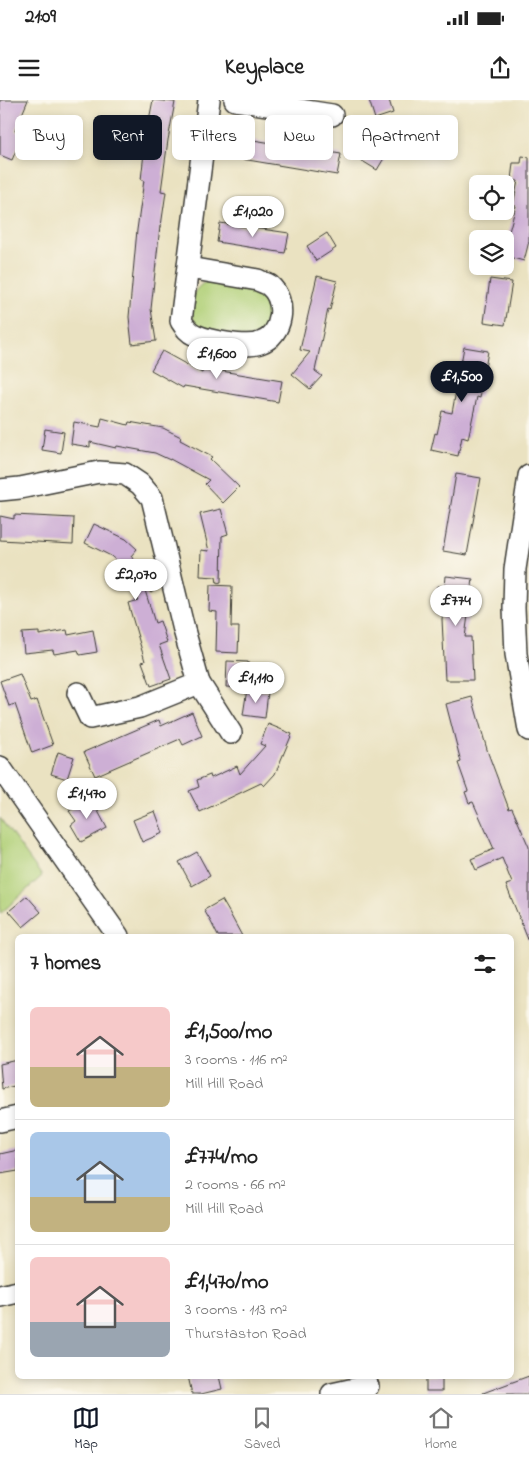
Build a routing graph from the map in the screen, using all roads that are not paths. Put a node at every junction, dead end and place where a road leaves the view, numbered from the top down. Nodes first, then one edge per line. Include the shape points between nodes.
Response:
1 (209, 100) edge
2 (235, 100) edge
3 (332, 115) dead end
4 (189, 268) junction
5 (529, 476) edge
6 (0, 490) edge
7 (199, 683) junction
8 (78, 693) dead end
9 (528, 726) edge
10 (231, 733) dead end
11 (0, 767) edge
12 (117, 934) edge
13 (15, 1118) edge
14 (0, 1121) edge
15 (15, 1293) edge
16 (0, 1296) edge
17 (367, 1385) edge
18 (332, 1394) edge

1 - 4 street
2 - 3 street
4 - 4 street via 181,321 193,334 246,345 259,344 277,328 281,317 280,304 268,285 258,280
5 - 9 street via 515,569 514,608 516,654
6 - 7 street via 99,472 125,474 140,484 152,498
7 - 8 street via 140,707 90,718
7 - 10 street
11 - 12 street
13 - 14 street
15 - 16 street
17 - 18 street

